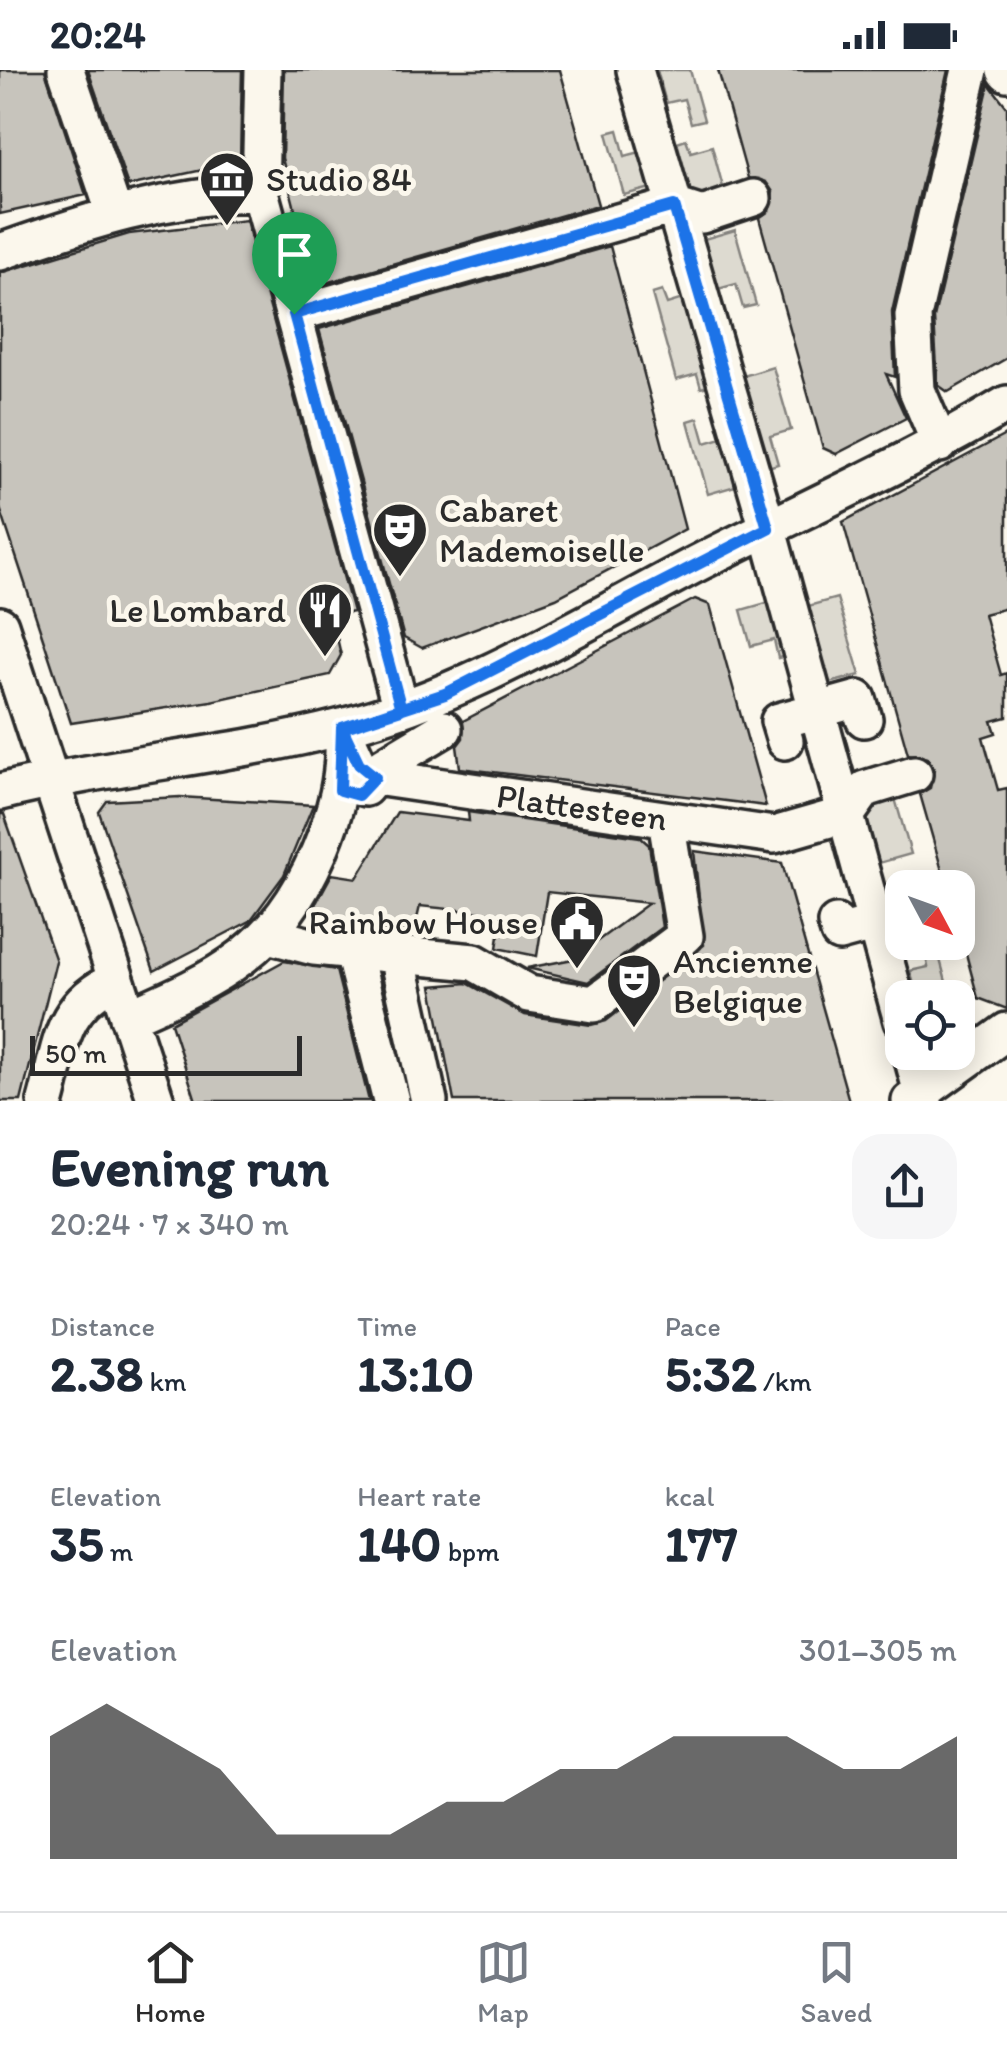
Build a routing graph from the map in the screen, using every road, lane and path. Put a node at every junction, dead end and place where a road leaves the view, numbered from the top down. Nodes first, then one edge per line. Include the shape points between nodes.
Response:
1 (66, 70) edge
2 (263, 70) edge
3 (636, 70) edge
4 (970, 70) edge
5 (260, 192) junction
6 (754, 198) dead end
7 (674, 206) junction
8 (114, 212) junction
9 (0, 252) edge
10 (294, 314) junction
11 (1007, 404) edge
12 (940, 444) junction
13 (768, 528) junction
14 (0, 626) edge
15 (401, 709) junction
16 (818, 710) junction
17 (864, 719) dead end
18 (342, 728) junction
19 (444, 729) dead end
20 (785, 741) dead end
21 (914, 774) dead end
22 (375, 777) junction
23 (48, 780) junction
24 (330, 786) junction
25 (0, 792) edge
26 (847, 814) junction
27 (666, 820) junction
28 (885, 908) edge
29 (885, 921) edge
30 (836, 923) dead end
31 (268, 935) junction
32 (353, 952) junction
33 (397, 956) junction
34 (116, 980) junction
35 (128, 1016) junction
36 (1007, 1030) edge
37 (914, 1070) edge
38 (919, 1098) edge
39 (46, 1101) edge
40 (156, 1101) edge
41 (391, 1101) edge
42 (429, 1101) edge

1 - 8 street
2 - 5 street
3 - 7 street
4 - 12 street via 913,316 917,390
5 - 8 street
5 - 10 street
6 - 7 street via 702,214
7 - 10 street
7 - 13 street
8 - 9 street
10 - 15 street
11 - 12 street
12 - 13 street
13 - 15 street via 445,694
13 - 16 street
14 - 23 street
15 - 18 street
16 - 17 street via 858,699
16 - 20 street via 779,721
16 - 26 street
18 - 22 street via 359,764
18 - 23 street
18 - 24 street
19 - 22 street
21 - 26 street via 865,789
22 - 24 street via 358,795
22 - 27 street, Plattesteen
23 - 25 street
23 - 34 street
24 - 31 street via 338,808 307,882
26 - 27 street, Plattesteen via 774,835
26 - 28 street
27 - 33 street via 684,936 594,1004 529,994 474,962
29 - 30 street via 839,933
31 - 32 street
31 - 35 street via 226,968
32 - 33 street
32 - 41 street
33 - 42 street
34 - 35 street
34 - 39 street via 68,1016
35 - 40 street
36 - 38 street
37 - 38 street

